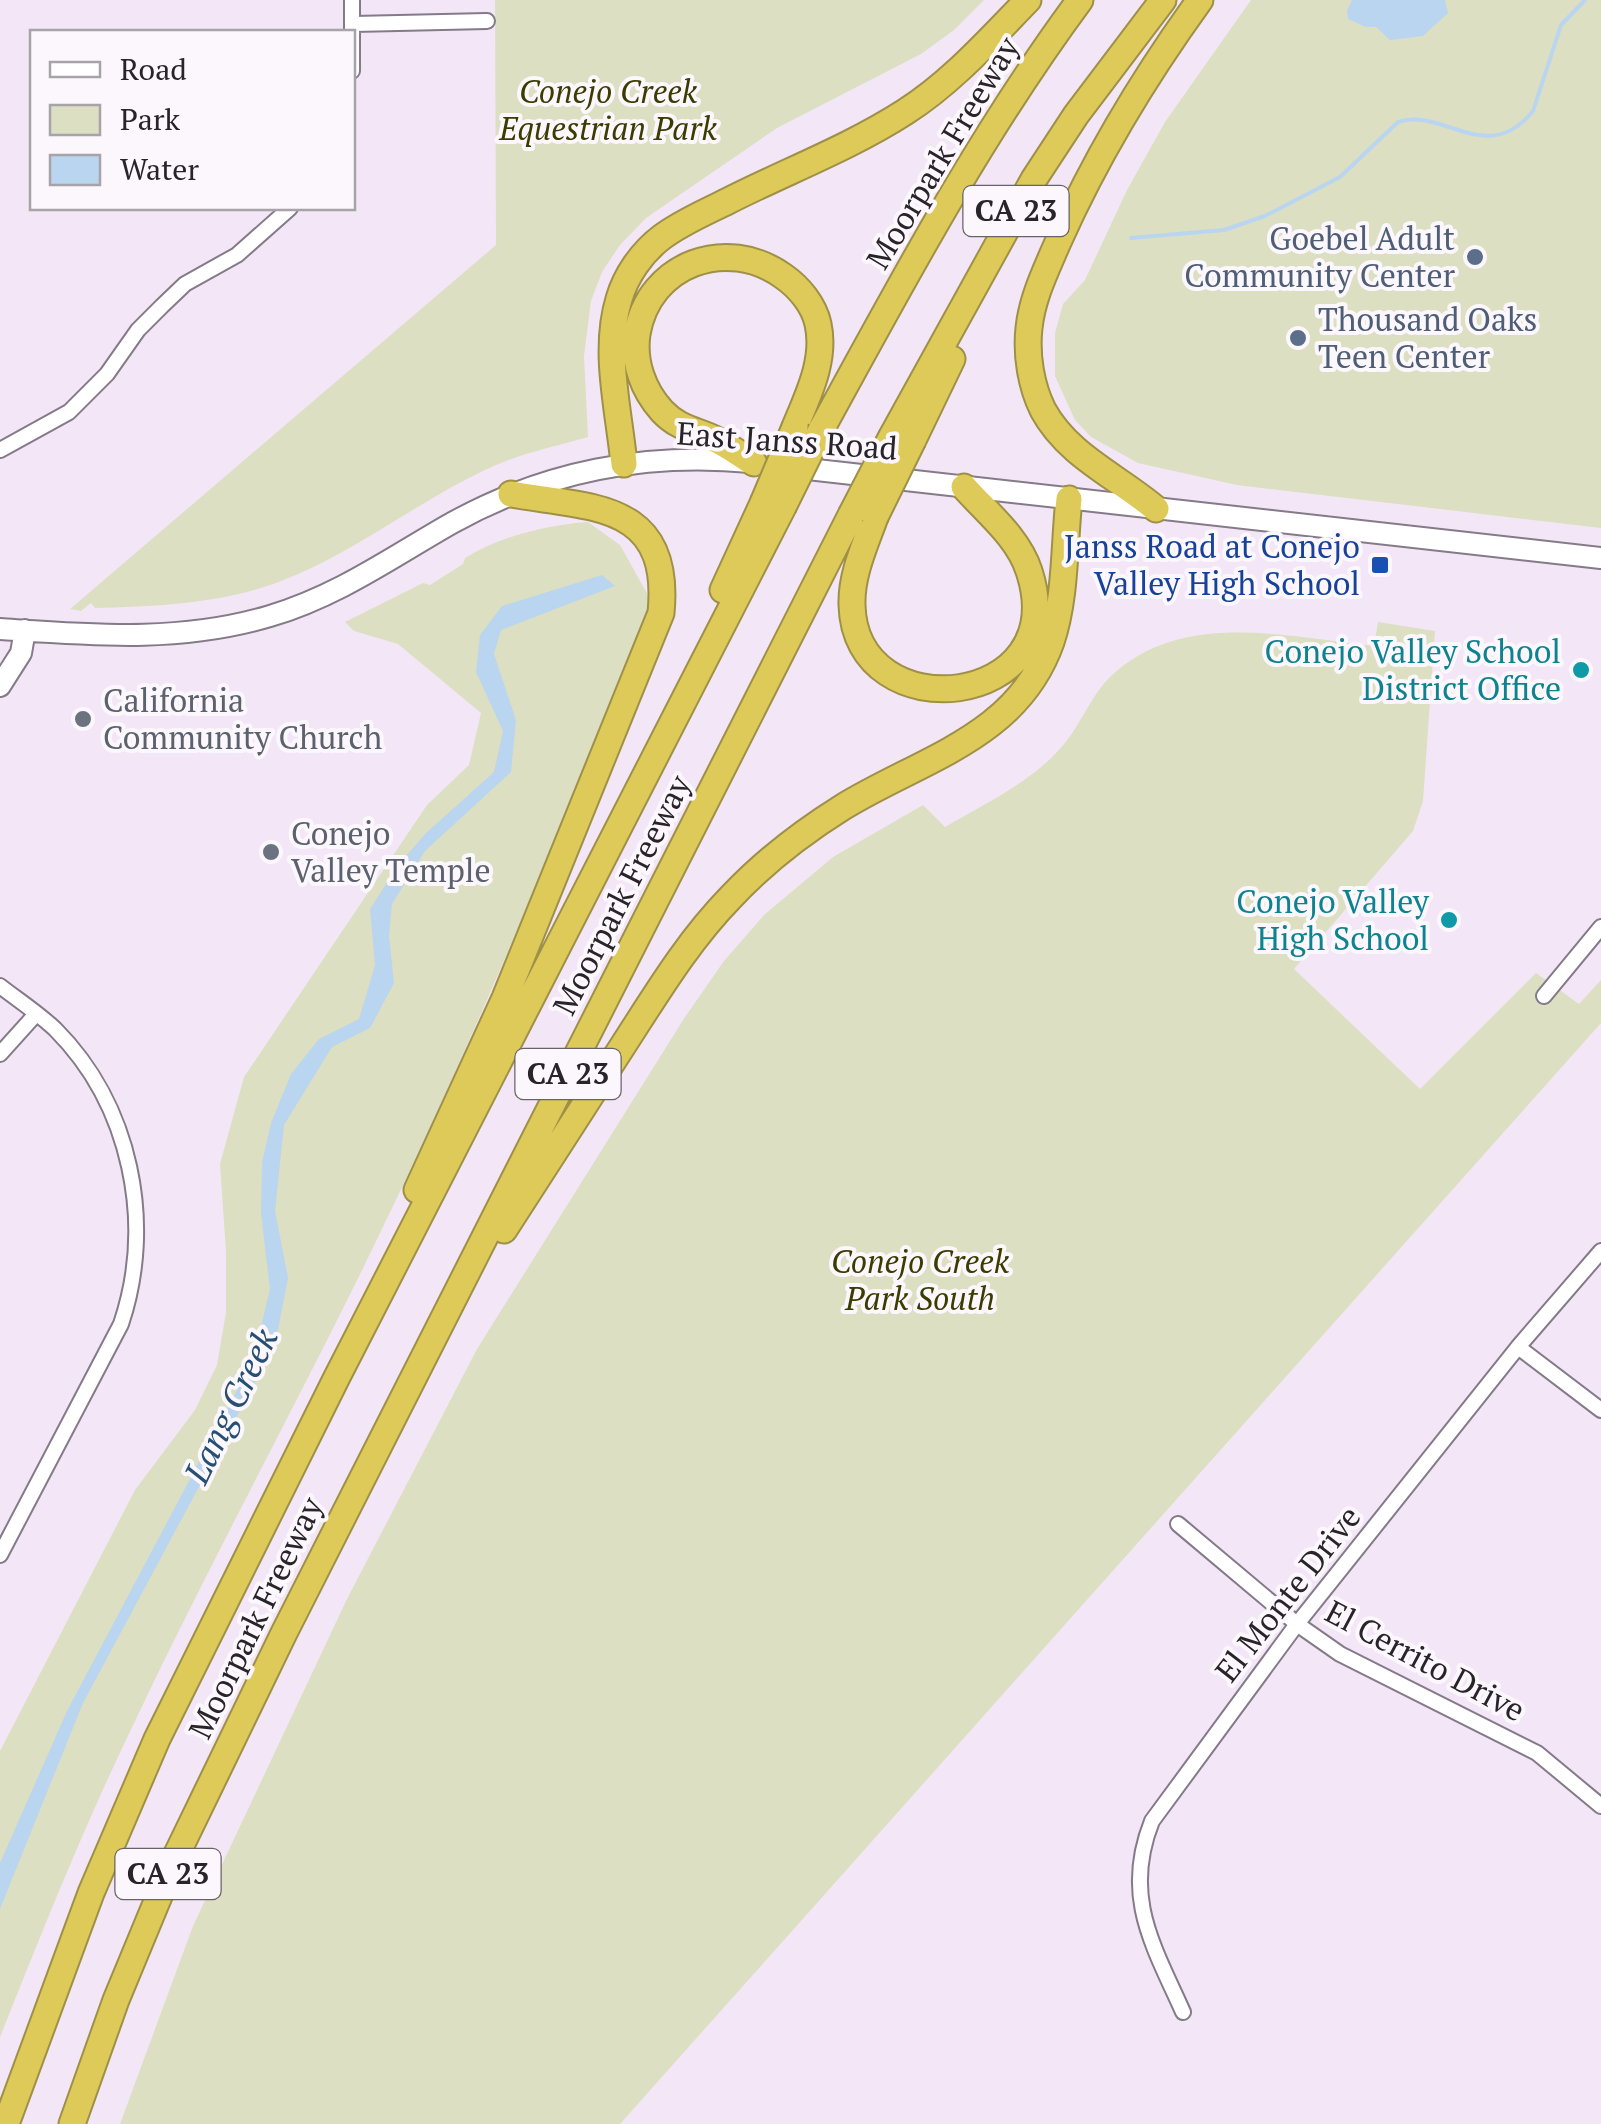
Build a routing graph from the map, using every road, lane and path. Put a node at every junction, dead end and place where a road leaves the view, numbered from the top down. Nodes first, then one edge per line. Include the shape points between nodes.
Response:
1 (352, 0) edge
2 (1028, 0) edge
3 (1080, 0) edge
4 (1164, 0) edge
5 (1200, 0) edge
6 (487, 20) dead end
7 (354, 24) junction
8 (354, 30) edge
9 (288, 210) edge
10 (808, 428) junction
11 (0, 450) edge
12 (754, 463) junction
13 (624, 464) junction
14 (964, 487) junction
15 (512, 494) junction
16 (1069, 499) junction
17 (1156, 508) junction
18 (863, 516) junction
19 (1601, 558) edge
20 (0, 629) edge
21 (25, 630) junction
22 (0, 686) edge
23 (1601, 926) edge
24 (0, 986) edge
25 (1544, 996) dead end
26 (36, 1014) junction
27 (0, 1054) edge
28 (1601, 1250) edge
29 (1518, 1347) junction
30 (337, 1377) junction
31 (1601, 1410) edge
32 (1178, 1524) dead end
33 (0, 1555) edge
34 (1296, 1624) junction
35 (284, 1633) junction
36 (1601, 1806) edge
37 (1183, 2012) dead end
38 (6, 2124) edge
39 (72, 2124) edge

1 - 7 street
2 - 13 highway via 910,109 679,226 644,254 614,320
3 - 10 highway, Moorpark Freeway / CA 23 via 1012,94
4 - 18 highway, Moorpark Freeway / CA 23, bridge via 1034,178
5 - 17 highway via 1079,196 1042,278 1029,326 1035,388 1052,424 1079,454
6 - 7 street
7 - 8 street
9 - 11 street via 162,306 69,412
10 - 12 highway via 820,342 802,292 756,260 713,256 686,264 649,298 639,323 642,381 680,427
10 - 30 highway, Moorpark Freeway / CA 23, bridge via 574,918
12 - 13 main road, East Janss Road
12 - 14 main road, East Janss Road
13 - 15 main road, East Janss Road
14 - 16 main road, East Janss Road
14 - 18 highway via 1021,551 1037,618 1008,668 969,688 933,690 899,679 862,641 852,593
15 - 21 main road, East Janss Road via 339,590 272,616 157,636
15 - 30 highway via 594,505 621,516 654,554 661,573 660,612 504,998
16 - 17 main road, East Janss Road
16 - 35 highway via 1058,613 1021,697 978,734 814,826 753,874 702,928 504,1230
17 - 19 main road, East Janss Road
18 - 35 highway, Moorpark Freeway / CA 23
20 - 21 main road, East Janss Road
21 - 22 main road via 21,653
23 - 25 street
24 - 26 street
26 - 27 street
26 - 33 street via 92,1075 112,1113 130,1170 137,1230 121,1324
28 - 29 street, El Monte Drive
29 - 31 street
29 - 34 street, El Monte Drive
30 - 38 highway, Moorpark Freeway / CA 23 via 157,1739
32 - 34 street, El Cerrito Drive
34 - 36 street, El Cerrito Drive via 1340,1654 1537,1753
34 - 37 street, El Monte Drive via 1168,1795 1142,1846 1141,1905
35 - 39 highway, Moorpark Freeway / CA 23 via 174,1860

